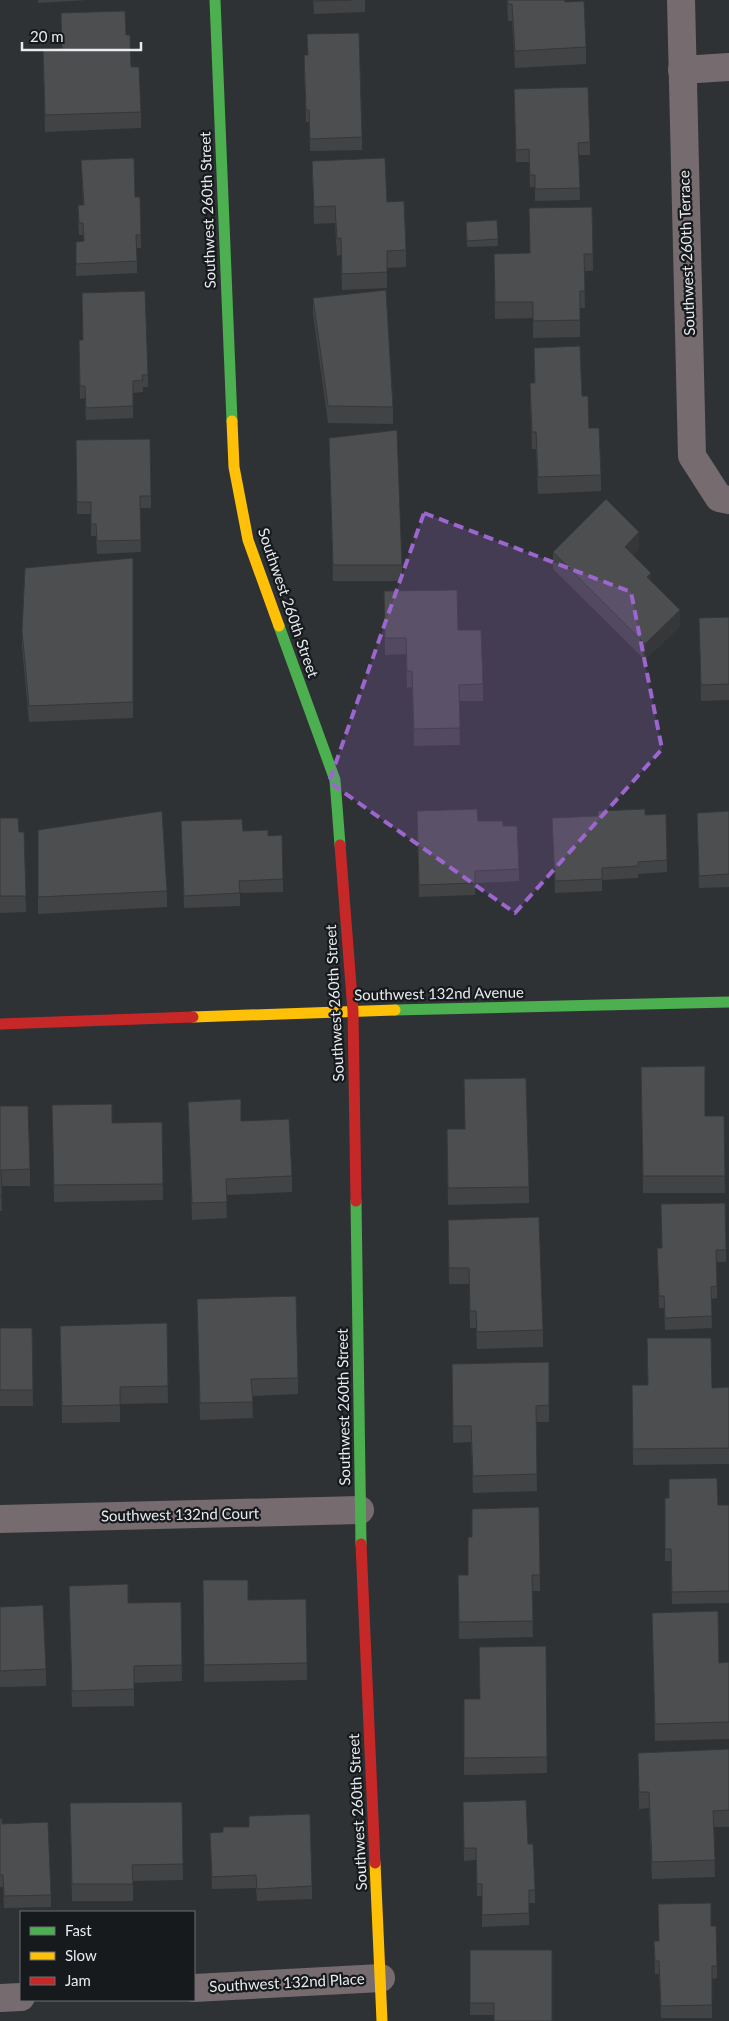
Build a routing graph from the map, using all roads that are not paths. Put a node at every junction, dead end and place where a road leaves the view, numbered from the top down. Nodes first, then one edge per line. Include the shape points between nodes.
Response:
1 (215, 0) edge
2 (680, 0) edge
3 (729, 67) edge
4 (682, 70) junction
5 (724, 499) edge
6 (729, 1002) edge
7 (353, 1011) junction
8 (0, 1024) edge
9 (360, 1510) junction
10 (0, 1519) edge
11 (381, 1978) junction
12 (195, 1988) edge
13 (20, 1996) edge
14 (0, 1998) edge
15 (382, 2021) edge

1 - 7 street, Southwest 260th Street via 234,467 248,540 335,780
2 - 4 street, Southwest 260th Terrace
3 - 4 street
4 - 5 street, Southwest 260th Terrace via 692,456
6 - 7 street, Southwest 132nd Avenue
7 - 8 street, Southwest 132nd Avenue
7 - 9 street, Southwest 260th Street
9 - 10 street, Southwest 132nd Court
9 - 11 street, Southwest 260th Street
11 - 12 street, Southwest 132nd Place
11 - 15 street, Southwest 260th Street
13 - 14 street

